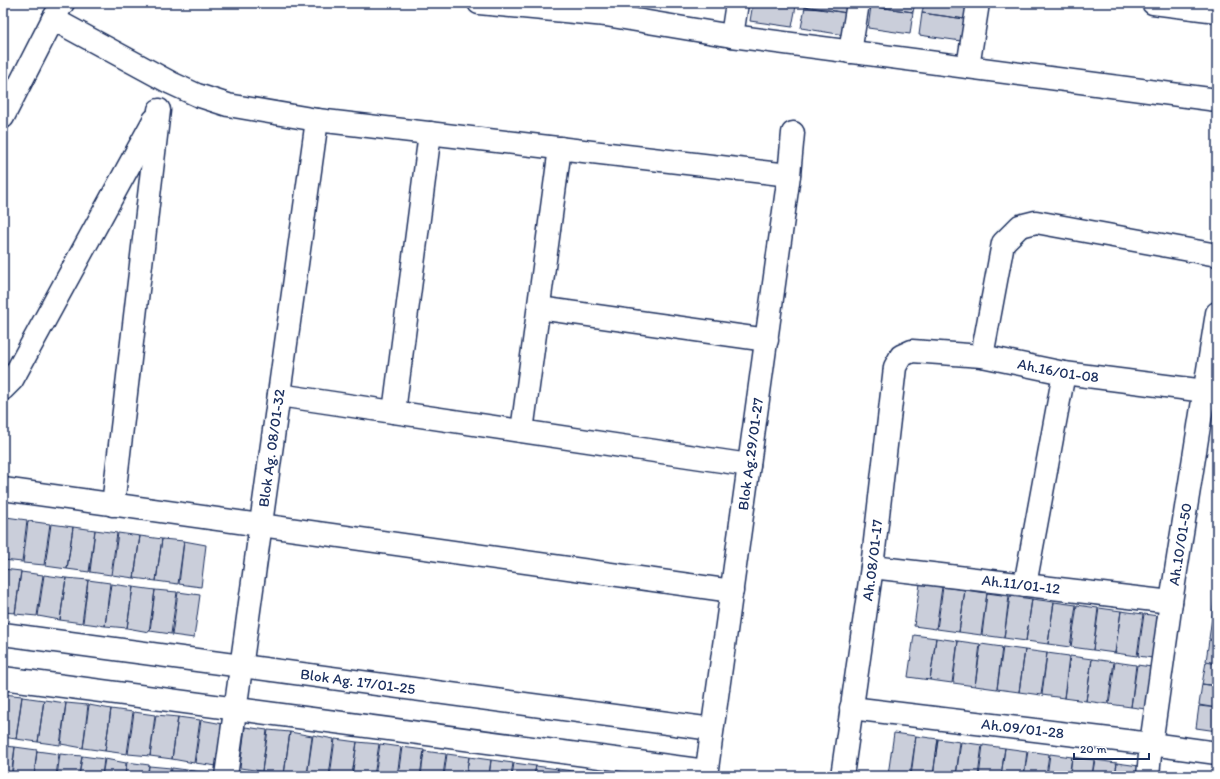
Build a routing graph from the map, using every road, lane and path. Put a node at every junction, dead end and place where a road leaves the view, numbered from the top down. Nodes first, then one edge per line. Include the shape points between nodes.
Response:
1 (479, 3) edge
2 (737, 3) edge
3 (858, 3) edge
4 (978, 3) edge
5 (1153, 3) edge
6 (506, 5) edge
7 (1212, 8) edge
8 (607, 9) edge
9 (58, 11) edge
10 (732, 36) junction
11 (850, 52) junction
12 (968, 67) junction
13 (171, 83) junction
14 (1217, 100) edge
15 (159, 110) junction
16 (3, 117) edge
17 (317, 120) junction
18 (430, 133) junction
19 (793, 133) dead end
20 (560, 148) junction
21 (789, 175) junction
22 (1217, 255) edge
23 (539, 308) junction
24 (1217, 313) edge
25 (767, 340) junction
26 (912, 351) joint
27 (982, 356) junction
28 (1064, 373) junction
29 (3, 389) edge
30 (1205, 391) junction
31 (278, 395) junction
32 (394, 412) junction
33 (522, 431) junction
34 (749, 465) junction
35 (3, 489) edge
36 (113, 505) junction
37 (261, 525) junction
38 (872, 567) junction
39 (1025, 585) junction
40 (732, 591) junction
41 (1171, 602) junction
42 (3, 634) edge
43 (241, 666) junction
44 (3, 678) edge
45 (235, 708) junction
46 (852, 708) junction
47 (712, 729) junction
48 (1151, 744) junction
49 (1217, 754) edge
50 (706, 773) edge
51 (226, 776) edge
52 (842, 776) edge
53 (1148, 776) edge

1 - 6 street
2 - 10 street
3 - 11 street
4 - 12 street
5 - 7 street
6 - 8 street
8 - 10 street
9 - 13 street
9 - 16 street
10 - 11 street
11 - 12 street
12 - 14 street
13 - 15 street
13 - 17 street via 228,105
15 - 29 street via 12,380
15 - 36 street
17 - 18 street
17 - 31 street, Blok Ag. 08/01-32
18 - 20 street
18 - 32 street
19 - 21 street, Blok Ag.29/01-27
20 - 21 street
20 - 23 street
21 - 25 street, Blok Ag.29/01-27
22 - 27 street via 1036,222 1020,226 1003,243
23 - 25 street
23 - 33 street
24 - 30 street, Ah.10/01-50
25 - 34 street, Blok Ag.29/01-27
26 - 27 street, Ah.16/01-08
26 - 38 street, Ah.08/01-17 via 901,356 895,367
27 - 28 street, Ah.16/01-08
28 - 30 street, Ah.16/01-08
28 - 39 street
30 - 41 street, Ah.10/01-50
31 - 32 street
31 - 37 street, Blok Ag. 08/01-32
32 - 33 street
33 - 34 street
34 - 40 street, Blok Ag.29/01-27
35 - 36 street
36 - 37 street
37 - 40 street
37 - 43 street, Blok Ag. 08/01-32
38 - 39 street, Ah.11/01-12
38 - 46 street, Ah.08/01-17
39 - 41 street, Ah.11/01-12
40 - 47 street, Blok Ag.29/01-27
41 - 48 street, Ah.10/01-50
42 - 43 street, Blok Ag. 17/01-25
43 - 45 street, Blok Ag. 08/01-32
43 - 47 street, Blok Ag. 17/01-25
44 - 45 street
45 - 50 street
45 - 51 street, Blok Ag. 08/01-32
46 - 48 street, Ah.09/01-28
46 - 52 street, Ah.08/01-17
47 - 50 street, Blok Ag.29/01-27
48 - 49 street, Ah.09/01-28
48 - 53 street, Ah.10/01-50

